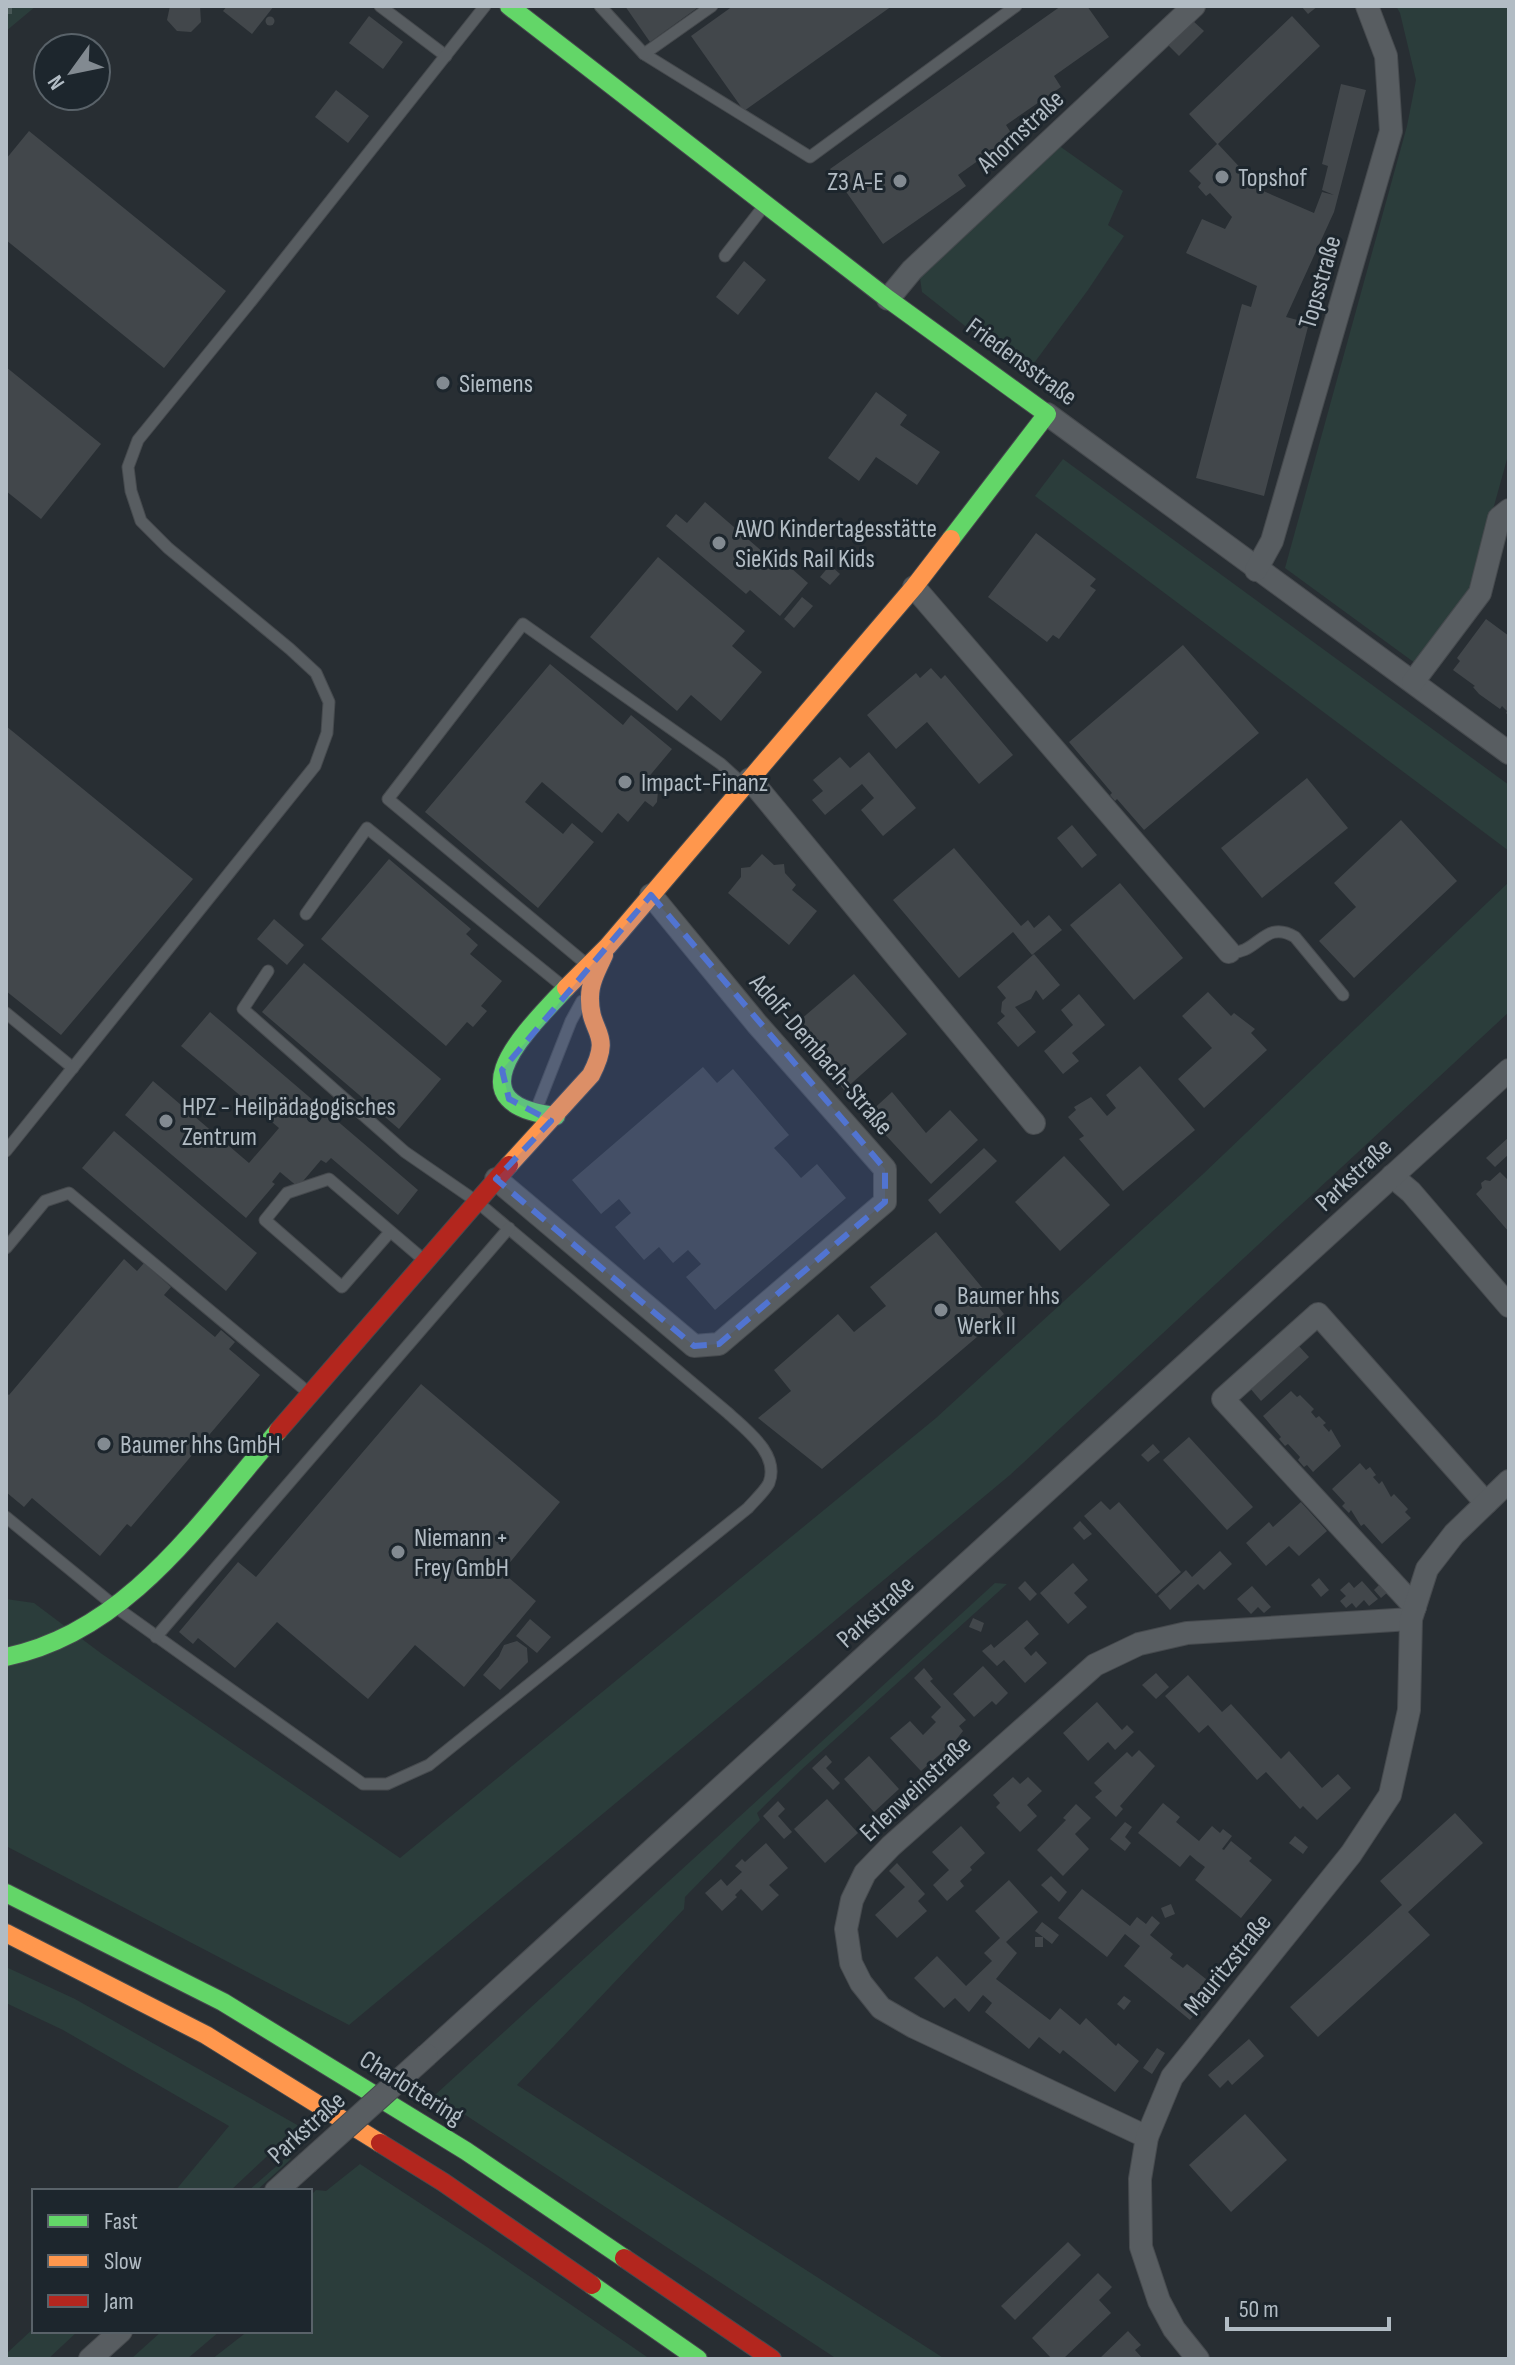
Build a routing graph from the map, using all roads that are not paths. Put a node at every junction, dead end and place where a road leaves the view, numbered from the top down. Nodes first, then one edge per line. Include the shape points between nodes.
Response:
1 (380, 6) edge
2 (485, 6) edge
3 (509, 6) edge
4 (600, 6) edge
5 (712, 6) edge
6 (1016, 6) edge
7 (1194, 6) edge
8 (1367, 6) edge
9 (644, 54) junction
10 (446, 56) junction
11 (766, 204) junction
12 (725, 256) dead end
13 (888, 299) junction
14 (1047, 414) junction
15 (1509, 510) edge
16 (1256, 570) junction
17 (914, 587) junction
18 (1413, 682) junction
19 (1509, 753) edge
20 (748, 782) junction
21 (651, 895) junction
22 (306, 914) dead end
23 (1229, 952) joint
24 (268, 971) dead end
25 (589, 973) junction
26 (565, 988) junction
27 (1343, 995) dead end
28 (548, 1009) junction
29 (576, 1012) junction
30 (6, 1013) edge
31 (604, 1041) junction
32 (73, 1068) junction
33 (1509, 1070) edge
34 (527, 1112) junction
35 (556, 1116) junction
36 (1034, 1123) dead end
37 (6, 1151) edge
38 (503, 1171) junction
39 (1392, 1176) junction
40 (476, 1201) junction
41 (509, 1228) junction
42 (390, 1232) junction
43 (6, 1248) edge
44 (424, 1261) junction
45 (1509, 1306) edge
46 (311, 1394) junction
47 (1509, 1481) edge
48 (1486, 1503) junction
49 (6, 1517) edge
50 (117, 1608) junction
51 (1413, 1613) junction
52 (156, 1637) junction
53 (6, 1657) edge
54 (6, 1893) edge
55 (6, 1933) edge
56 (1147, 2137) junction
57 (278, 2189) edge
58 (119, 2333) edge
59 (90, 2359) edge
60 (698, 2359) edge
61 (772, 2359) edge
62 (1198, 2359) edge

1 - 10 lane
2 - 10 lane
3 - 11 main road, Friedensstraße
4 - 9 lane
5 - 9 lane
6 - 9 lane via 810,157
7 - 13 street, Ahornstraße via 912,270
8 - 16 street, Topsstraße via 1386,56 1391,131 1272,541
10 - 32 lane via 138,440 128,467 141,521 316,673 329,702 327,733 315,766
11 - 12 lane
11 - 13 main road, Friedensstraße
13 - 14 main road, Friedensstraße
14 - 16 street, Friedensstraße
14 - 17 main road
15 - 18 street via 1499,518 1480,593
16 - 18 street, Friedensstraße
17 - 20 main road
17 - 23 street
18 - 19 street, Friedensstraße
20 - 21 main road
20 - 25 lane via 523,624 388,799
20 - 36 street
21 - 25 main road
21 - 38 street, Adolf-Dembach-Straße via 885,1169 885,1202 719,1344 694,1346
22 - 26 lane via 367,828
23 - 27 lane via 1241,952 1272,932 1286,931
24 - 40 lane via 243,1009 405,1152
25 - 26 main road
25 - 29 lane
25 - 31 main road via 590,1002
26 - 28 main road
28 - 29 main road
28 - 34 main road via 502,1070 509,1099
29 - 31 main road
29 - 34 lane
30 - 32 lane
31 - 35 main road via 591,1075
32 - 37 lane
33 - 39 street, Parkstraße
34 - 35 main road
34 - 38 main road
35 - 38 main road
38 - 40 main road
39 - 45 street
39 - 57 street, Parkstraße, bridge
40 - 41 lane
40 - 44 main road
41 - 52 lane
41 - 52 lane via 757,1440 771,1463 769,1484 748,1508 429,1765 387,1784 363,1784
42 - 42 lane via 329,1179 287,1193 265,1220 342,1287
42 - 44 lane
43 - 46 lane via 45,1201 69,1193
44 - 46 main road
46 - 50 main road via 165,1562
47 - 48 street, Mauritzstraße
48 - 51 street, Mauritzstraße via 1427,1569
48 - 51 street via 1318,1314 1223,1399
49 - 50 lane
50 - 52 lane
50 - 53 main road via 72,1636
51 - 56 street, Mauritzstraße via 1409,1710 1390,1795 1351,1854 1172,2077
51 - 56 street, Erlenweinstraße via 1187,1633 1139,1644 1095,1665 865,1873 846,1929 851,1963 881,2008
54 - 61 main road, Charlottering via 223,2002 466,2151
55 - 60 main road via 219,2043 443,2182
56 - 62 street, Mauritzstraße via 1140,2179 1141,2247 1159,2301
58 - 59 street

